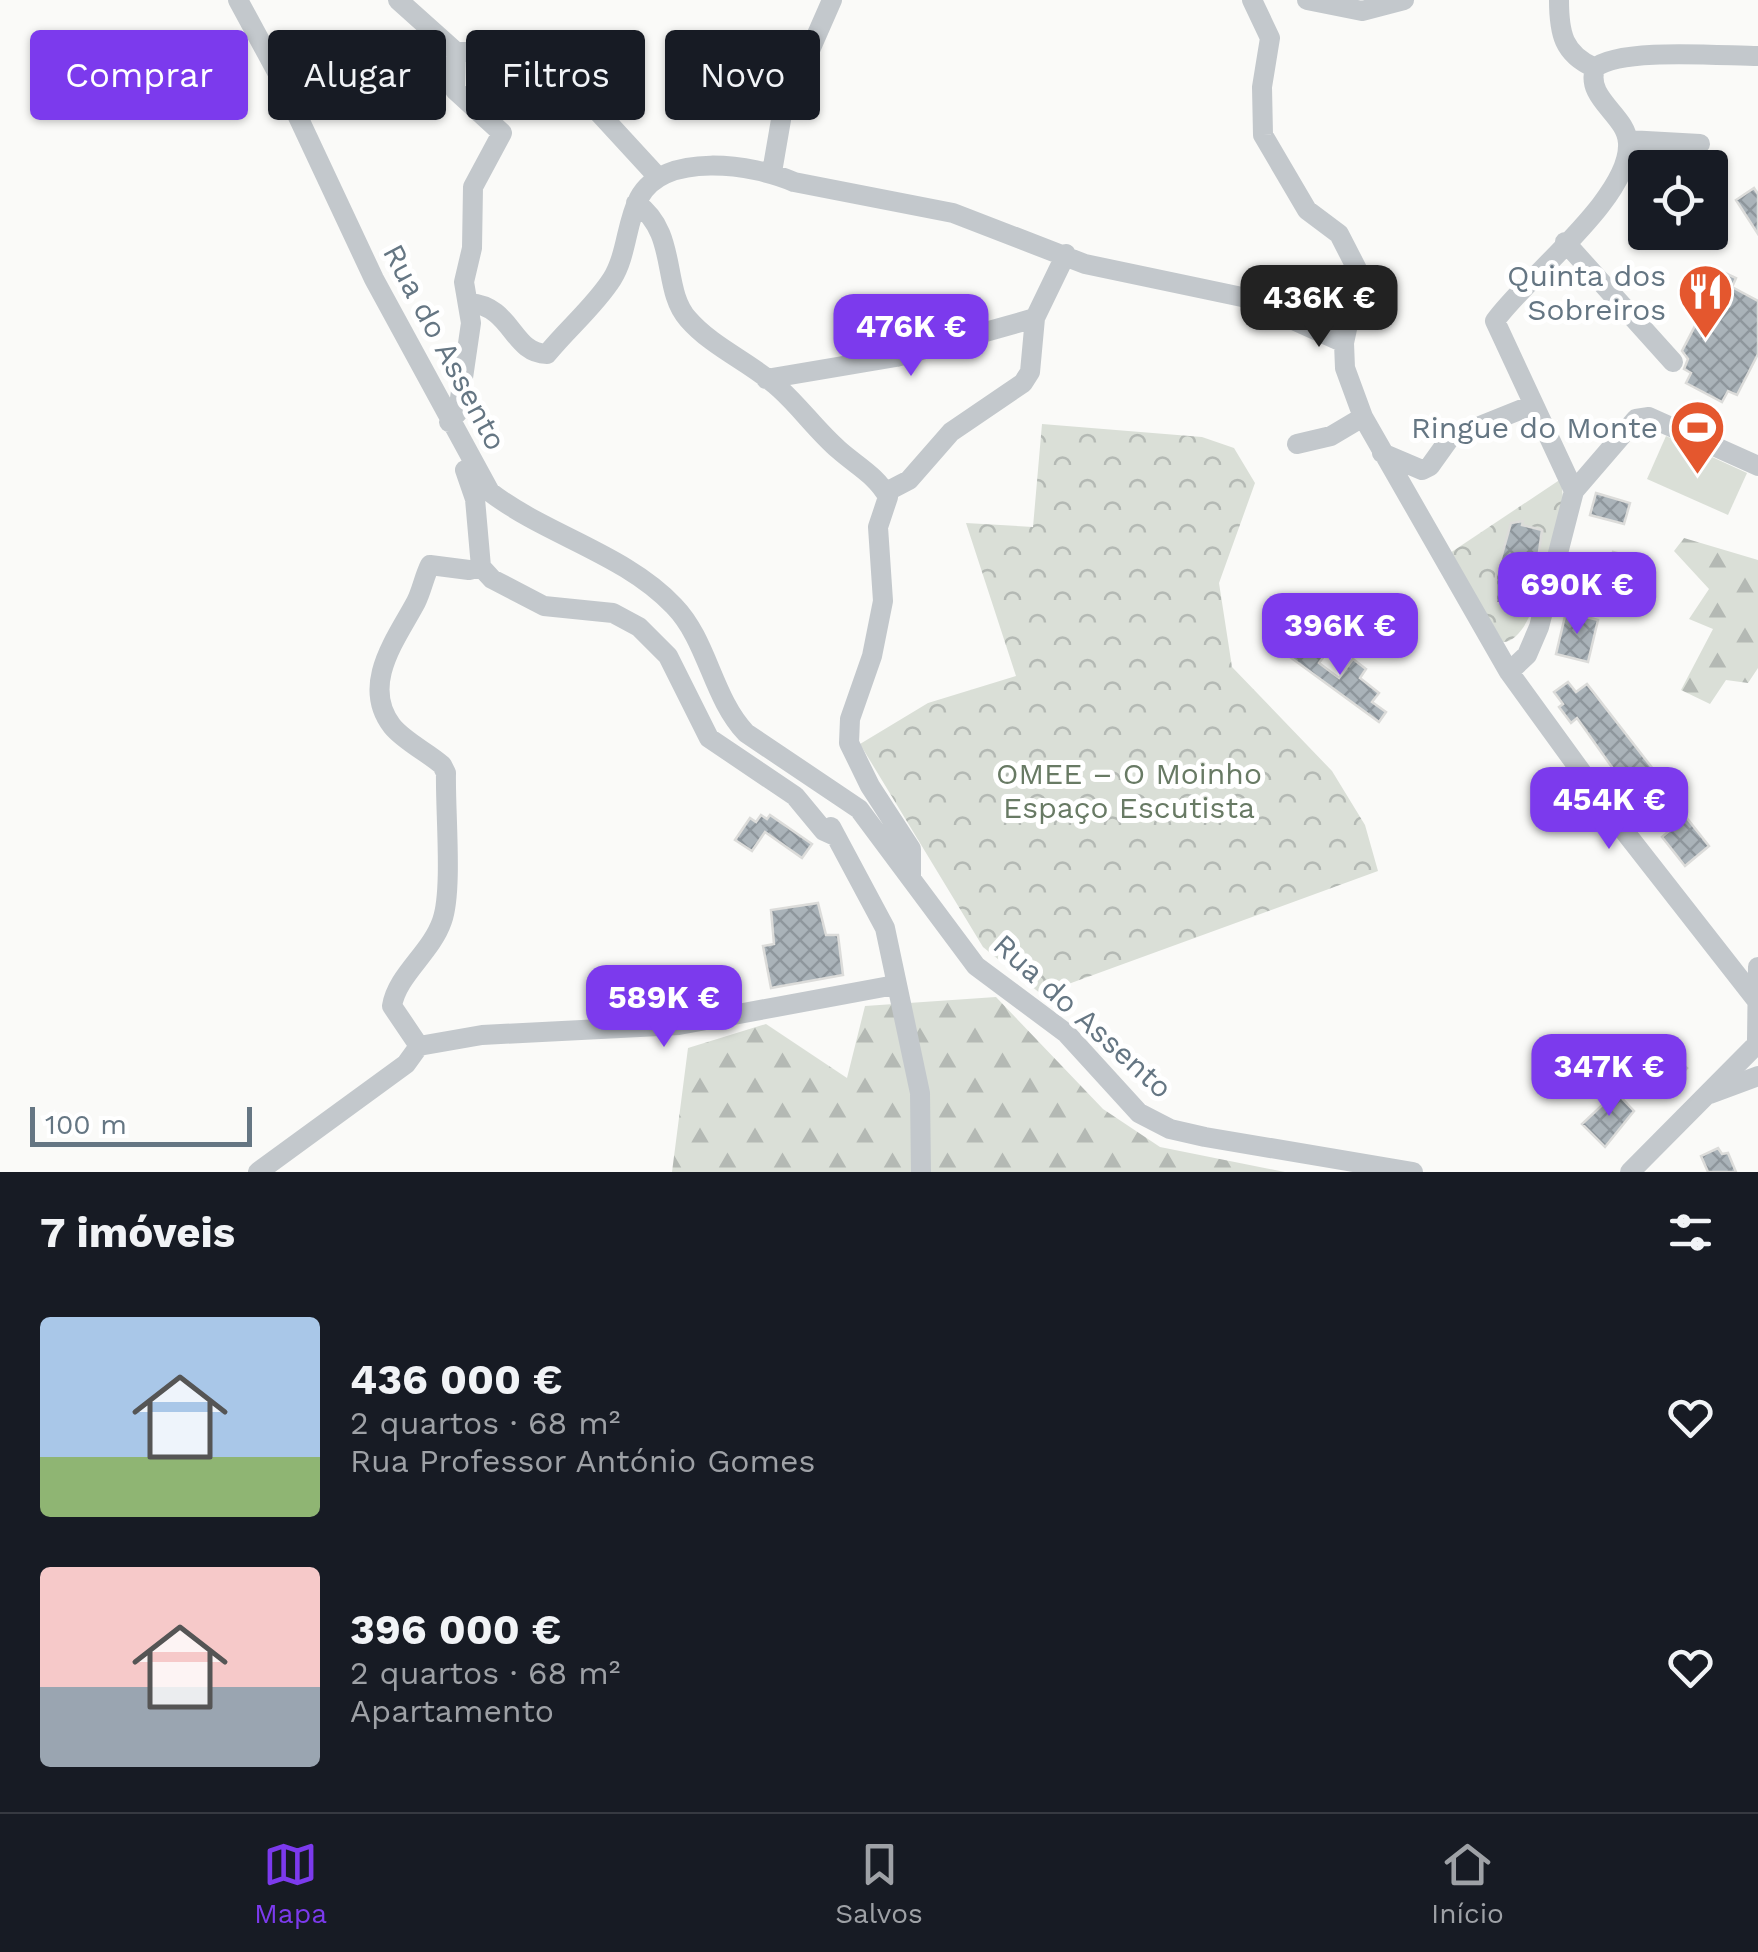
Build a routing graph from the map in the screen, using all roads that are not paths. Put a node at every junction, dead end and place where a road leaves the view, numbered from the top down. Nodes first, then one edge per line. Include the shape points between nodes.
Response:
1 (398, 0) edge
2 (832, 0) edge
3 (1252, 0) edge
4 (1308, 0) edge
5 (1404, 0) edge
6 (1559, 0) edge
7 (242, 4) edge
8 (456, 52) junction
9 (1758, 56) edge
10 (1595, 68) junction
11 (1628, 140) junction
12 (1700, 144) dead end
13 (772, 172) junction
14 (657, 176) junction
15 (636, 203) junction
16 (1565, 242) junction
17 (1066, 254) junction
18 (468, 304) junction
19 (1035, 318) junction
20 (1344, 343) junction
21 (1673, 362) dead end
22 (766, 379) junction
23 (1532, 405) junction
24 (1362, 417) junction
25 (451, 426) junction
26 (1298, 444) dead end
27 (1382, 453) junction
28 (1758, 466) edge
29 (1574, 491) junction
30 (886, 492) junction
31 (481, 566) junction
32 (1509, 672) junction
33 (795, 766) junction
34 (834, 836) junction
35 (911, 879) junction
36 (1758, 967) edge
37 (896, 985) junction
38 (1756, 1000) edge
39 (419, 1046) junction
40 (1756, 1049) edge
41 (1758, 1076) edge
42 (1703, 1096) junction
43 (258, 1172) edge
44 (921, 1172) edge
45 (1413, 1172) edge
46 (1630, 1172) edge

1 - 8 street
2 - 13 street via 782,114
3 - 20 street via 1270,38 1262,135 1307,210 1339,234 1359,272
4 - 5 street via 1362,11
6 - 10 street via 1564,42
7 - 25 street, Rua do Assento
8 - 14 street via 543,52
8 - 18 street via 455,90 502,133 473,188
9 - 10 street via 1644,57
10 - 11 street via 1594,84
11 - 12 street
11 - 16 street via 1617,178
13 - 14 street via 692,168
13 - 17 street via 953,213
14 - 15 street
15 - 18 street via 615,275 546,354 525,348 496,310
15 - 22 street via 658,228 678,305 689,321
16 - 21 street
16 - 23 street via 1495,322
17 - 19 street
17 - 20 street via 1085,264 1242,297
18 - 25 street via 471,323
19 - 22 street via 896,358
19 - 30 street via 1023,382 985,406 931,450 909,480
20 - 24 street
22 - 30 street
23 - 27 street via 1450,438 1422,470
23 - 29 street
24 - 26 street via 1332,436
24 - 27 street
25 - 31 street via 474,500
25 - 33 street, Rua do Assento via 490,492 670,602 687,619 732,718
27 - 32 street
28 - 29 street via 1649,416 1636,419
29 - 32 street via 1538,627 1526,655
30 - 35 street via 878,527 884,602 849,743 911,849
31 - 34 street via 492,579 544,606 613,613 640,627 668,656 708,738 795,796
31 - 39 street via 430,566 384,661 380,688 393,728 446,774 445,915 424,958 394,991 392,1006
32 - 38 street
33 - 34 street
33 - 35 street, Rua do Assento via 859,809
34 - 37 street via 886,928
35 - 45 street, Rua do Assento via 976,966 1066,1033 1139,1113 1206,1137
36 - 38 street
37 - 39 street via 679,1025
37 - 44 street via 920,1092
38 - 40 street
39 - 43 street via 406,1064
40 - 42 street
41 - 42 street
42 - 46 street

